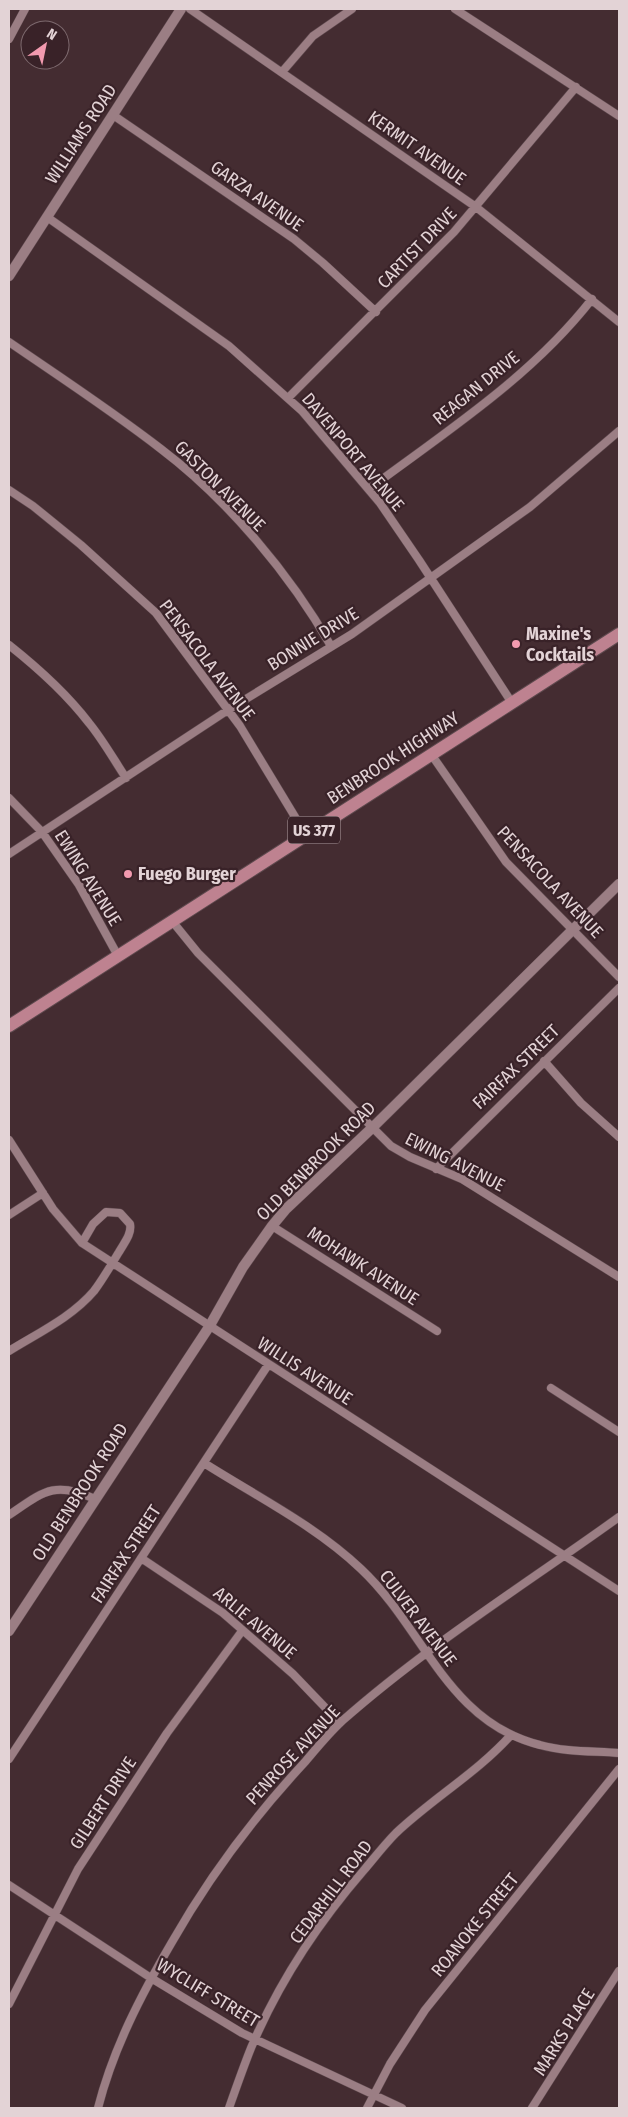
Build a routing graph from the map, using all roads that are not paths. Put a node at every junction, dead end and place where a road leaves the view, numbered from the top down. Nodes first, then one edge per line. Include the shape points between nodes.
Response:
1 (25, 9) edge
2 (181, 9) edge
3 (190, 9) edge
4 (352, 9) edge
5 (455, 9) edge
6 (9, 18) edge
7 (17, 24) junction
8 (9, 39) edge
9 (282, 72) junction
10 (576, 87) junction
11 (113, 115) junction
12 (619, 116) edge
13 (476, 207) junction
14 (47, 216) junction
15 (9, 276) edge
16 (592, 299) junction
17 (376, 312) junction
18 (619, 322) edge
19 (9, 342) edge
20 (288, 398) junction
21 (619, 431) edge
22 (369, 489) junction
23 (9, 490) edge
24 (430, 577) junction
25 (619, 634) edge
26 (9, 645) edge
27 (331, 646) junction
28 (512, 703) junction
29 (228, 710) junction
30 (431, 754) junction
31 (126, 778) junction
32 (9, 798) edge
33 (42, 832) junction
34 (306, 835) junction
35 (9, 854) edge
36 (619, 884) edge
37 (172, 921) junction
38 (573, 930) junction
39 (118, 956) junction
40 (619, 977) edge
41 (619, 988) edge
42 (9, 1026) edge
43 (544, 1061) junction
44 (372, 1128) junction
45 (619, 1137) edge
46 (9, 1140) edge
47 (436, 1169) junction
48 (43, 1194) junction
49 (9, 1215) edge
50 (272, 1226) junction
51 (82, 1243) junction
52 (112, 1263) junction
53 (619, 1277) edge
54 (209, 1327) junction
55 (437, 1331) dead end
56 (9, 1351) edge
57 (268, 1365) junction
58 (551, 1388) dead end
59 (619, 1432) edge
60 (204, 1463) junction
61 (95, 1499) junction
62 (9, 1515) edge
63 (619, 1517) edge
64 (566, 1556) junction
65 (141, 1558) junction
66 (619, 1591) edge
67 (242, 1630) junction
68 (9, 1631) edge
69 (426, 1653) junction
70 (340, 1723) junction
71 (511, 1735) junction
72 (619, 1753) edge
73 (9, 1759) edge
74 (619, 1769) edge
75 (9, 1885) edge
76 (54, 1913) junction
77 (619, 1971) edge
78 (151, 1978) junction
79 (9, 2004) edge
80 (255, 2039) junction
81 (373, 2094) junction
82 (98, 2108) edge
83 (229, 2108) edge
84 (367, 2108) edge
85 (402, 2108) edge
86 (532, 2108) edge

1 - 7 street
2 - 11 street, WILLIAMS ROAD
3 - 9 street, KERMIT AVENUE
4 - 9 street via 313,36
5 - 10 street
6 - 7 street
7 - 8 street
9 - 13 street, KERMIT AVENUE
10 - 12 street
10 - 13 street, CARTIST DRIVE
11 - 14 street, WILLIAMS ROAD
11 - 17 street, GARZA AVENUE via 294,240
13 - 16 street, KERMIT AVENUE
13 - 17 street, CARTIST DRIVE
14 - 15 street, WILLIAMS ROAD
14 - 20 street, DAVENPORT AVENUE via 229,346
16 - 18 street, KERMIT AVENUE
16 - 22 street, REAGAN DRIVE via 577,319 524,370
17 - 20 street, CARTIST DRIVE
19 - 27 street, GASTON AVENUE via 140,433 198,480 259,545 314,616
20 - 22 street, DAVENPORT AVENUE
21 - 24 street, BONNIE DRIVE via 543,498
22 - 24 street, DAVENPORT AVENUE
23 - 29 street, PENSACOLA AVENUE via 82,545 156,613
24 - 27 street, BONNIE DRIVE
24 - 28 street, DAVENPORT AVENUE
25 - 28 main road, BENBROOK HIGHWAY / US 377
26 - 31 street via 68,698 90,724
27 - 29 street, BONNIE DRIVE
28 - 30 main road, BENBROOK HIGHWAY / US 377
29 - 31 street, BONNIE DRIVE
29 - 34 street, PENSACOLA AVENUE
30 - 34 main road, BENBROOK HIGHWAY / US 377
30 - 38 street, PENSACOLA AVENUE via 506,862
31 - 33 street, BONNIE DRIVE
32 - 33 street, EWING AVENUE
33 - 35 street, BONNIE DRIVE
33 - 39 street, EWING AVENUE via 79,884
34 - 37 main road, BENBROOK HIGHWAY / US 377
36 - 38 street, OLD BENBROOK ROAD
37 - 39 main road, BENBROOK HIGHWAY / US 377
37 - 44 street, EWING AVENUE via 198,953
38 - 40 street, PENSACOLA AVENUE
38 - 44 street, OLD BENBROOK ROAD
39 - 42 main road, BENBROOK HIGHWAY / US 377
41 - 43 street, FAIRFAX STREET
43 - 45 street via 581,1103
43 - 47 street, FAIRFAX STREET
44 - 47 street, EWING AVENUE via 391,1146
44 - 50 street, OLD BENBROOK ROAD
46 - 48 street, WILLIS AVENUE
47 - 53 street, EWING AVENUE via 462,1180
48 - 49 street
48 - 51 street, WILLIS AVENUE
50 - 54 street, OLD BENBROOK ROAD via 243,1267
50 - 55 street, MOHAWK AVENUE
51 - 52 street, WILLIS AVENUE
51 - 52 street via 93,1224 106,1212 113,1211 126,1217 131,1229
52 - 54 street, WILLIS AVENUE
52 - 56 street via 81,1304
54 - 57 street, WILLIS AVENUE
54 - 61 street, OLD BENBROOK ROAD
57 - 60 street, FAIRFAX STREET
57 - 64 street, WILLIS AVENUE
58 - 59 street
60 - 65 street, FAIRFAX STREET
60 - 69 street, CULVER AVENUE via 345,1554 398,1611
61 - 62 street via 65,1488 55,1489
61 - 68 street, OLD BENBROOK ROAD
63 - 64 street, PENROSE AVENUE
64 - 66 street, WILLIS AVENUE
64 - 69 street, PENROSE AVENUE
65 - 67 street, ARLIE AVENUE
65 - 73 street, FAIRFAX STREET
67 - 70 street, ARLIE AVENUE via 293,1674
67 - 76 street, GILBERT DRIVE via 115,1811
69 - 70 street, PENROSE AVENUE
69 - 71 street, CULVER AVENUE via 469,1707
70 - 78 street, PENROSE AVENUE via 257,1816 224,1860
71 - 72 street, CULVER AVENUE via 548,1747
71 - 80 street, CEDARHILL ROAD via 394,1834 313,1937
74 - 81 street, ROANOKE STREET via 425,2010
75 - 76 street, WYCLIFF STREET
76 - 78 street, WYCLIFF STREET
76 - 79 street, GILBERT DRIVE
77 - 86 street, MARKS PLACE
78 - 80 street, WYCLIFF STREET
78 - 82 street, PENROSE AVENUE via 116,2052
80 - 81 street, WYCLIFF STREET
80 - 83 street, CEDARHILL ROAD
81 - 84 street, ROANOKE STREET
81 - 85 street, WYCLIFF STREET

